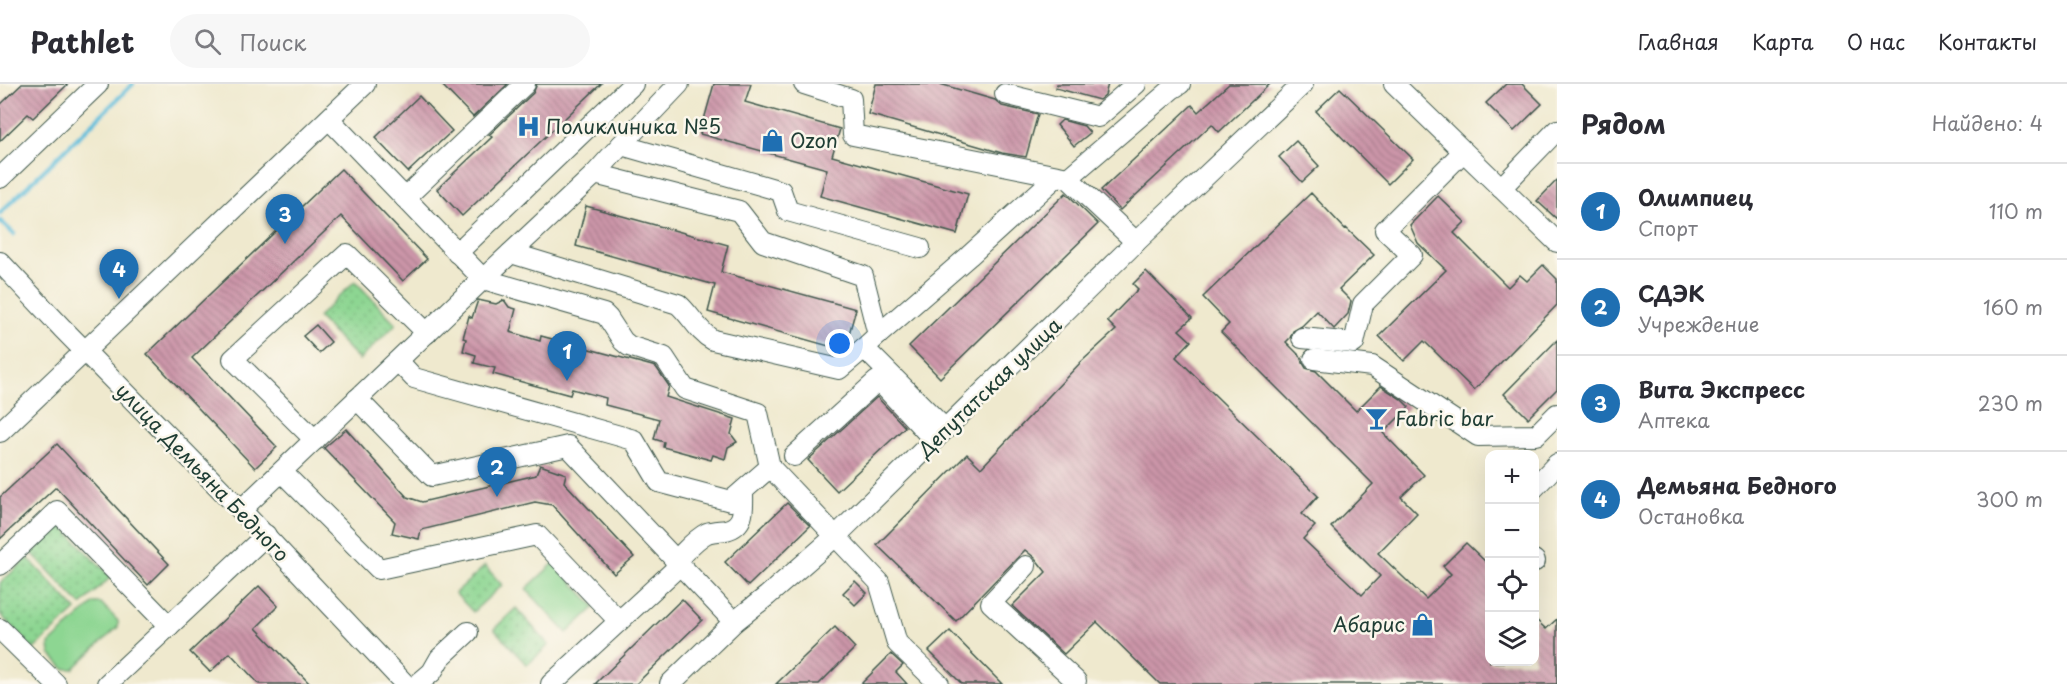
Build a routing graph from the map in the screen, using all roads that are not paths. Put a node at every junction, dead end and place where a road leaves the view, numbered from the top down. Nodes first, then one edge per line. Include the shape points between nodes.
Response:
1 (98, 84) edge
2 (365, 84) edge
3 (525, 84) edge
4 (633, 84) edge
5 (679, 84) edge
6 (804, 84) edge
7 (1136, 84) edge
8 (1303, 84) edge
9 (1394, 84) edge
10 (1173, 86) edge
11 (1005, 94) dead end
12 (329, 119) junction
13 (1557, 130) edge
14 (621, 145) junction
15 (1463, 152) junction
16 (595, 174) junction
17 (1063, 177) junction
18 (0, 178) edge
19 (1501, 188) junction
20 (405, 198) junction
21 (1136, 242) junction
22 (1557, 242) edge
23 (920, 248) dead end
24 (457, 253) junction
25 (512, 253) junction
26 (0, 262) edge
27 (483, 279) junction
28 (427, 333) junction
29 (1302, 338) dead end
30 (871, 341) junction
31 (85, 352) junction
32 (1314, 359) dead end
33 (398, 361) junction
34 (357, 399) junction
35 (1557, 414) edge
36 (0, 432) edge
37 (940, 435) junction
38 (315, 440) junction
39 (794, 456) dead end
40 (1557, 464) edge
41 (770, 467) junction
42 (282, 472) junction
43 (1539, 483) edge
44 (743, 491) junction
45 (241, 510) junction
46 (837, 535) junction
47 (266, 536) junction
48 (677, 563) junction
49 (0, 566) edge
50 (1026, 566) dead end
51 (619, 621) junction
52 (734, 622) junction
53 (169, 626) junction
54 (0, 629) edge
55 (468, 632) dead end
56 (398, 682) edge
57 (1076, 683) edge
58 (56, 684) edge
59 (106, 684) edge
60 (418, 684) edge
61 (551, 684) edge
62 (670, 684) edge
63 (939, 684) edge

1 - 18 street
2 - 12 street
3 - 20 street
4 - 24 street
5 - 14 street
6 - 17 street via 851,99 853,135
7 - 11 street via 1098,117
8 - 21 street, Депутатская улица
9 - 15 street
10 - 17 street
12 - 20 street
12 - 31 street
13 - 19 street
14 - 16 street
14 - 23 street via 781,191 788,211
15 - 19 street
15 - 29 street via 1385,230 1412,255 1363,304 1354,343
16 - 25 street
16 - 30 street via 739,211 763,242 863,276
17 - 21 street
17 - 30 street
19 - 22 street
20 - 24 street
21 - 37 street, Депутатская улица
24 - 27 street
25 - 27 street
25 - 30 street via 678,304 713,340 839,369
26 - 31 street, улица Демьяна Бедного
27 - 28 street
27 - 41 street via 604,314 629,346 664,357 685,389 758,413
28 - 33 street
28 - 38 street via 347,254 233,359
30 - 37 street
31 - 36 street
31 - 45 street, улица Демьяна Бедного
32 - 35 street via 1372,366 1479,436 1536,435
33 - 34 street
33 - 44 street via 414,378 634,440 659,482 731,501
34 - 38 street
34 - 48 street via 432,476 568,446
37 - 39 street via 877,381
37 - 46 street, Депутатская улица
38 - 42 street
40 - 43 street
41 - 44 street
41 - 46 street
42 - 45 street
42 - 51 street via 379,568 537,535
44 - 48 street via 743,511 736,526 701,537
45 - 47 street, улица Демьяна Бедного
46 - 52 street, Депутатская улица
46 - 63 street via 879,582 897,643
47 - 53 street
47 - 56 street, улица Демьяна Бедного
48 - 51 street
48 - 52 street
49 - 53 street via 57,511
50 - 57 street via 990,603
51 - 61 street
52 - 62 street, Депутатская улица
53 - 59 street
54 - 58 street
55 - 60 street

